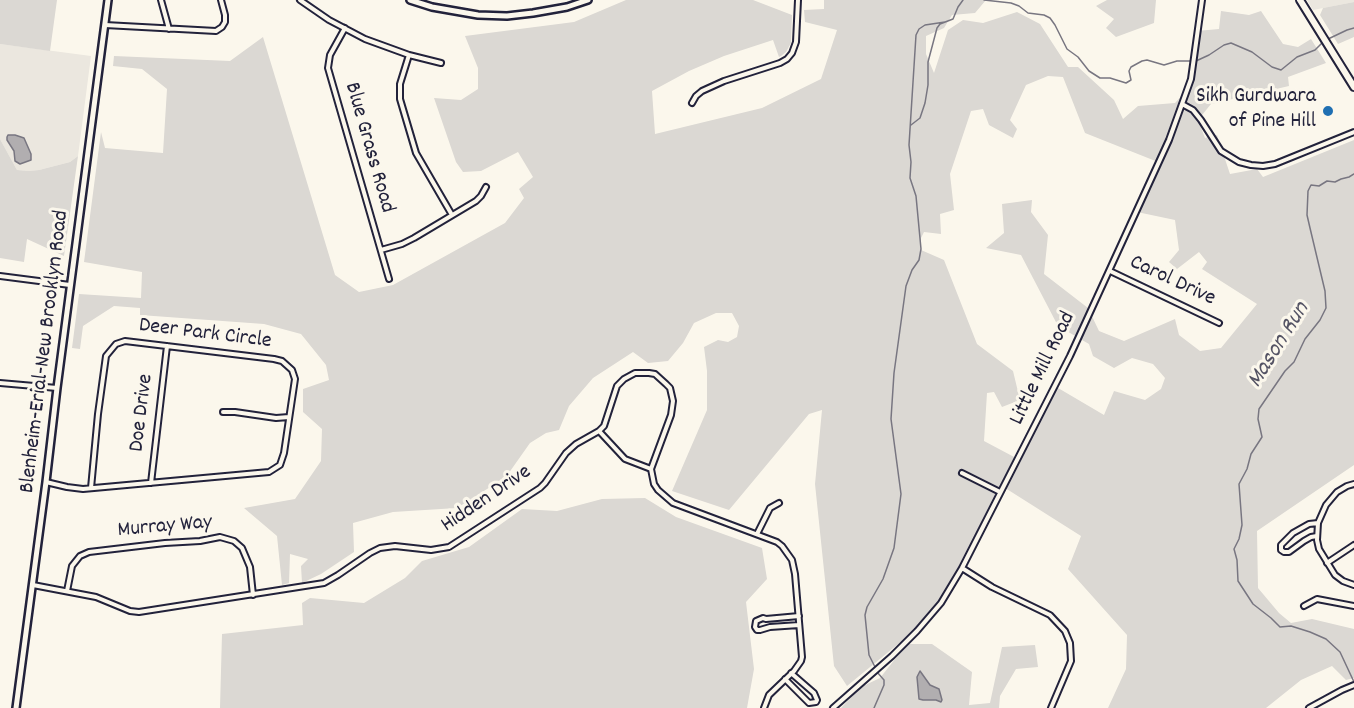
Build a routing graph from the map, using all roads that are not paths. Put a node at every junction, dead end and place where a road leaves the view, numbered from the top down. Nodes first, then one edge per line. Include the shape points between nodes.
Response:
1 (108, 0) edge
2 (161, 0) edge
3 (221, 0) edge
4 (300, 0) edge
5 (410, 0) edge
6 (588, 0) edge
7 (798, 0) edge
8 (1202, 0) edge
9 (1300, 0) edge
10 (104, 25) junction
11 (345, 28) junction
12 (169, 29) junction
13 (409, 55) junction
14 (441, 63) dead end
15 (1354, 87) edge
16 (693, 103) dead end
17 (1182, 104) junction
18 (1354, 132) edge
19 (486, 187) dead end
20 (452, 215) junction
21 (381, 250) junction
22 (1110, 270) junction
23 (0, 276) edge
24 (388, 279) dead end
25 (70, 285) junction
26 (1220, 323) dead end
27 (167, 346) junction
28 (0, 383) edge
29 (57, 388) junction
30 (223, 412) dead end
31 (289, 417) junction
32 (599, 431) junction
33 (651, 469) junction
34 (962, 473) dead end
35 (46, 482) junction
36 (151, 483) junction
37 (1354, 483) edge
38 (90, 488) junction
39 (1000, 492) junction
40 (779, 503) dead end
41 (1318, 523) junction
42 (757, 534) junction
43 (1317, 536) junction
44 (1354, 545) edge
45 (1327, 563) junction
46 (962, 568) junction
47 (33, 585) junction
48 (1354, 585) edge
49 (68, 591) junction
50 (253, 595) junction
51 (1304, 606) dead end
52 (1354, 606) edge
53 (799, 616) junction
54 (799, 625) junction
55 (791, 674) junction
56 (785, 679) junction
57 (1354, 685) edge
58 (16, 708) edge
59 (764, 708) edge
60 (833, 708) edge
61 (1051, 708) edge
62 (1309, 708) edge

1 - 10 main road, Blenheim-Erial-New Brooklyn Road
2 - 12 street
3 - 12 street via 225,22 216,31
4 - 11 street
5 - 6 main road via 478,15 507,16 533,14
7 - 16 street via 796,42 787,59 710,87 699,93
8 - 17 street, Little Mill Road via 1191,79
9 - 15 main road
10 - 12 street
10 - 25 main road, Blenheim-Erial-New Brooklyn Road
11 - 13 street
11 - 21 street, Blue Grass Road via 328,59 328,68
13 - 14 street
13 - 20 street via 400,84 400,99 417,157
17 - 18 street via 1193,110 1221,151 1251,165 1275,164
17 - 22 street, Little Mill Road
19 - 20 street via 479,199
20 - 21 street via 410,241
21 - 24 street, Blue Grass Road
22 - 26 street, Carol Drive
22 - 39 street, Little Mill Road
23 - 25 street
25 - 29 main road, Blenheim-Erial-New Brooklyn Road
27 - 31 street, Deer Park Circle via 282,361 295,379
27 - 36 street, Doe Drive
27 - 38 street, Deer Park Circle via 124,341 106,356
28 - 29 street
29 - 35 main road, Blenheim-Erial-New Brooklyn Road
30 - 31 street
31 - 36 street, Deer Park Circle via 282,460 269,472
32 - 33 street via 625,459
32 - 33 street via 617,386 624,379 635,372 662,379 670,388 673,401
32 - 50 street, Hidden Drive via 566,453 535,492 449,547 380,548 324,583
33 - 42 street via 654,484 673,503
34 - 39 street
35 - 38 street, Deer Park Circle via 67,488
35 - 47 main road, Blenheim-Erial-New Brooklyn Road
36 - 38 street, Deer Park Circle
37 - 41 street via 1337,492
39 - 46 street, Little Mill Road
40 - 42 street via 770,508
41 - 43 street
41 - 43 street via 1293,533 1281,550 1289,552
42 - 53 street via 777,542 792,560
43 - 45 street
44 - 45 street
45 - 48 street via 1335,575
46 - 60 street, Little Mill Road via 941,603 911,638
46 - 61 street via 1050,615 1065,631 1071,661
47 - 49 street, Hidden Drive
47 - 58 main road, Blenheim-Erial-New Brooklyn Road
49 - 50 street, Hidden Drive via 139,612
49 - 50 street, Murray Way via 72,566 88,552 220,537 242,548 250,567
51 - 52 street via 1317,598
53 - 54 street
53 - 54 street via 763,618 756,621 755,627 760,630
54 - 55 street via 802,657
55 - 56 street
55 - 56 street via 814,693 816,702 808,703
56 - 59 street via 769,695
57 - 62 street

